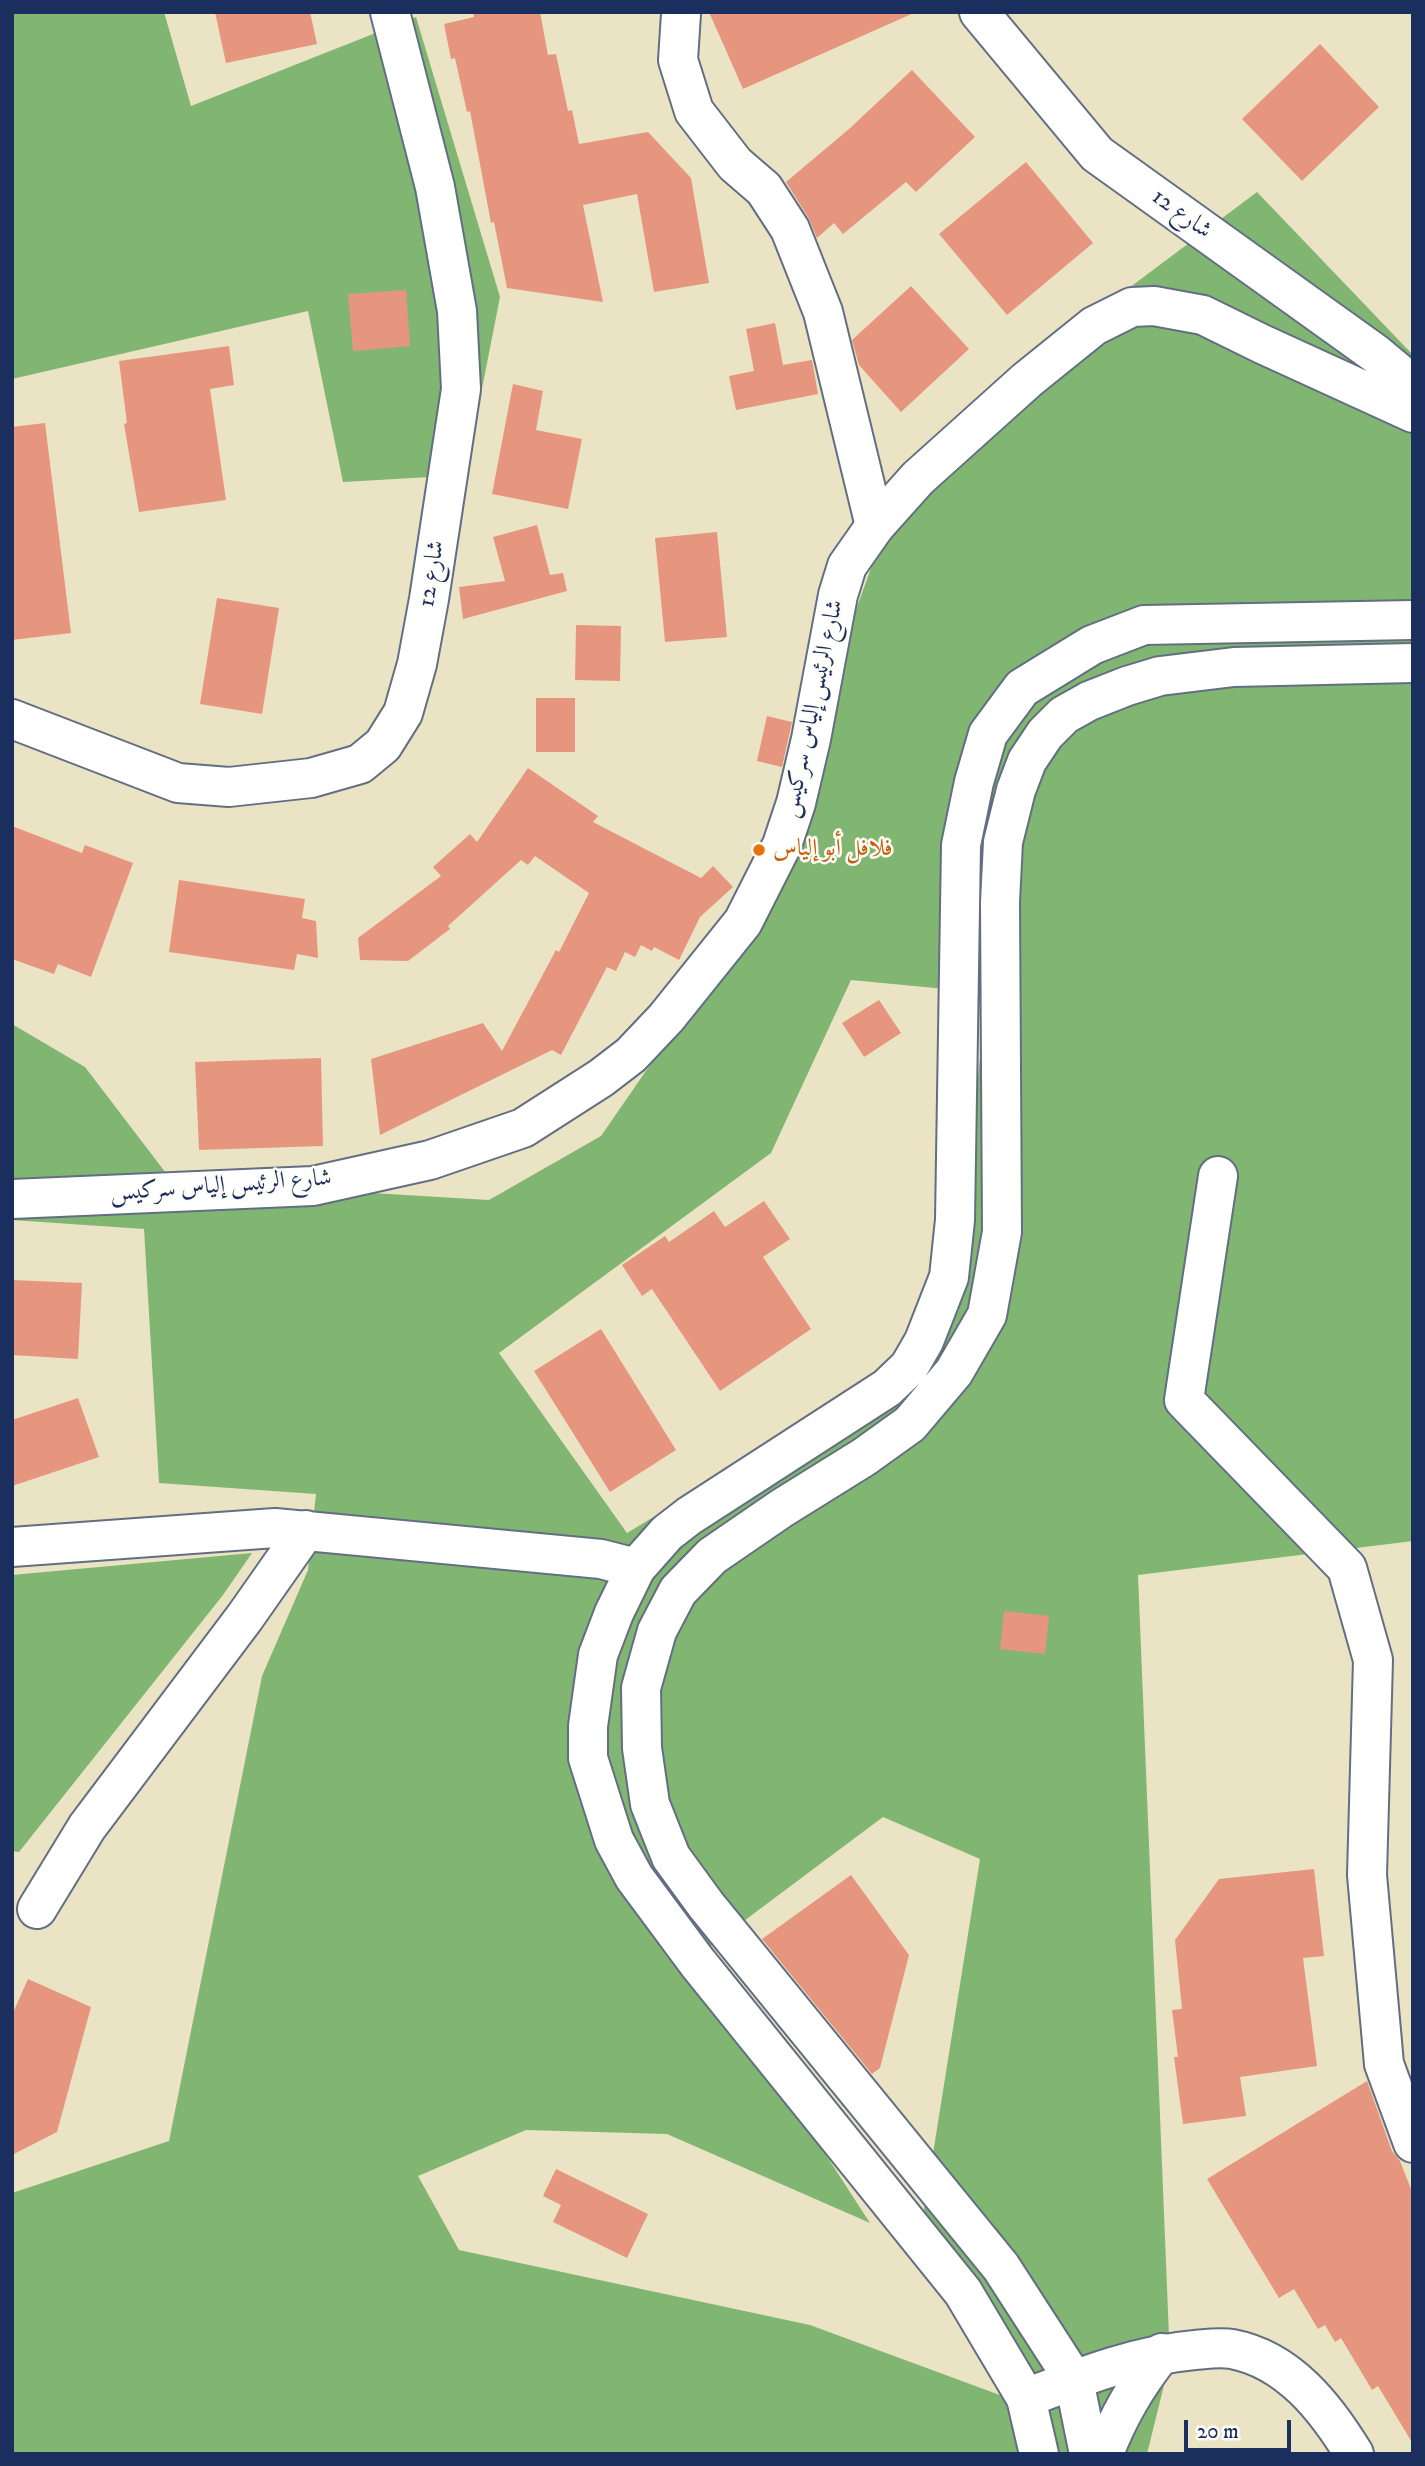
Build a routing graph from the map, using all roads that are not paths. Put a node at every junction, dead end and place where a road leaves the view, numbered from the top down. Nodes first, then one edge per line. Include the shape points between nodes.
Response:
1 (390, 12) edge
2 (979, 12) edge
3 (681, 14) edge
4 (1413, 385) edge
5 (1413, 413) edge
6 (875, 526) junction
7 (1413, 620) edge
8 (1413, 663) edge
9 (12, 719) edge
10 (1217, 1175) dead end
11 (12, 1199) edge
12 (306, 1530) junction
13 (12, 1547) edge
14 (636, 1568) junction
15 (678, 1591) junction
16 (37, 1909) dead end
17 (1413, 2143) edge
18 (1162, 2353) junction
19 (1074, 2380) junction
20 (1026, 2398) junction
21 (1039, 2454) edge
22 (1089, 2454) edge
23 (1104, 2454) edge
24 (1354, 2454) edge

1 - 9 main road, شارع 12 via 435,187 457,311 461,389 429,599 403,713 383,745 359,764 311,778 229,787 178,783
2 - 4 main road, شارع 12 via 1097,154
3 - 6 main road via 678,60 694,111 735,164 764,189 790,229 824,312
5 - 6 main road, شارع الرئيس إلياس سركيس via 1203,315 1132,307 1094,327 1027,380 918,478
6 - 11 main road, شارع الرئيس إلياس سركيس via 847,566 838,595 811,739 782,845 743,922 631,1055 523,1128 430,1160 313,1186
7 - 14 main road via 1144,625 1092,645 1022,688 988,734 961,845 955,1220 949,1277 924,1341 909,1367 887,1388 689,1516
8 - 15 main road via 1234,667 1160,676 1089,701 1064,715 1045,734 1027,761 1003,842 1002,1231 987,1315 954,1372 910,1424 712,1556
10 - 17 main road via 1184,1400 1347,1568 1373,1660 1367,1875 1384,2064
12 - 13 main road via 275,1528
12 - 14 main road via 601,1559
12 - 16 main road via 87,1827
14 - 15 main road
14 - 20 main road via 598,1655 587,1726 588,1758 614,1840 634,1877 697,1962 963,2292
15 - 19 main road via 657,1631 641,1688 642,1748 650,1804 671,1857 1001,2267
18 - 19 main road
18 - 23 main road via 1140,2380
18 - 24 main road via 1231,2349 1256,2357 1291,2376 1315,2398
19 - 20 main road
19 - 22 main road
20 - 21 main road

